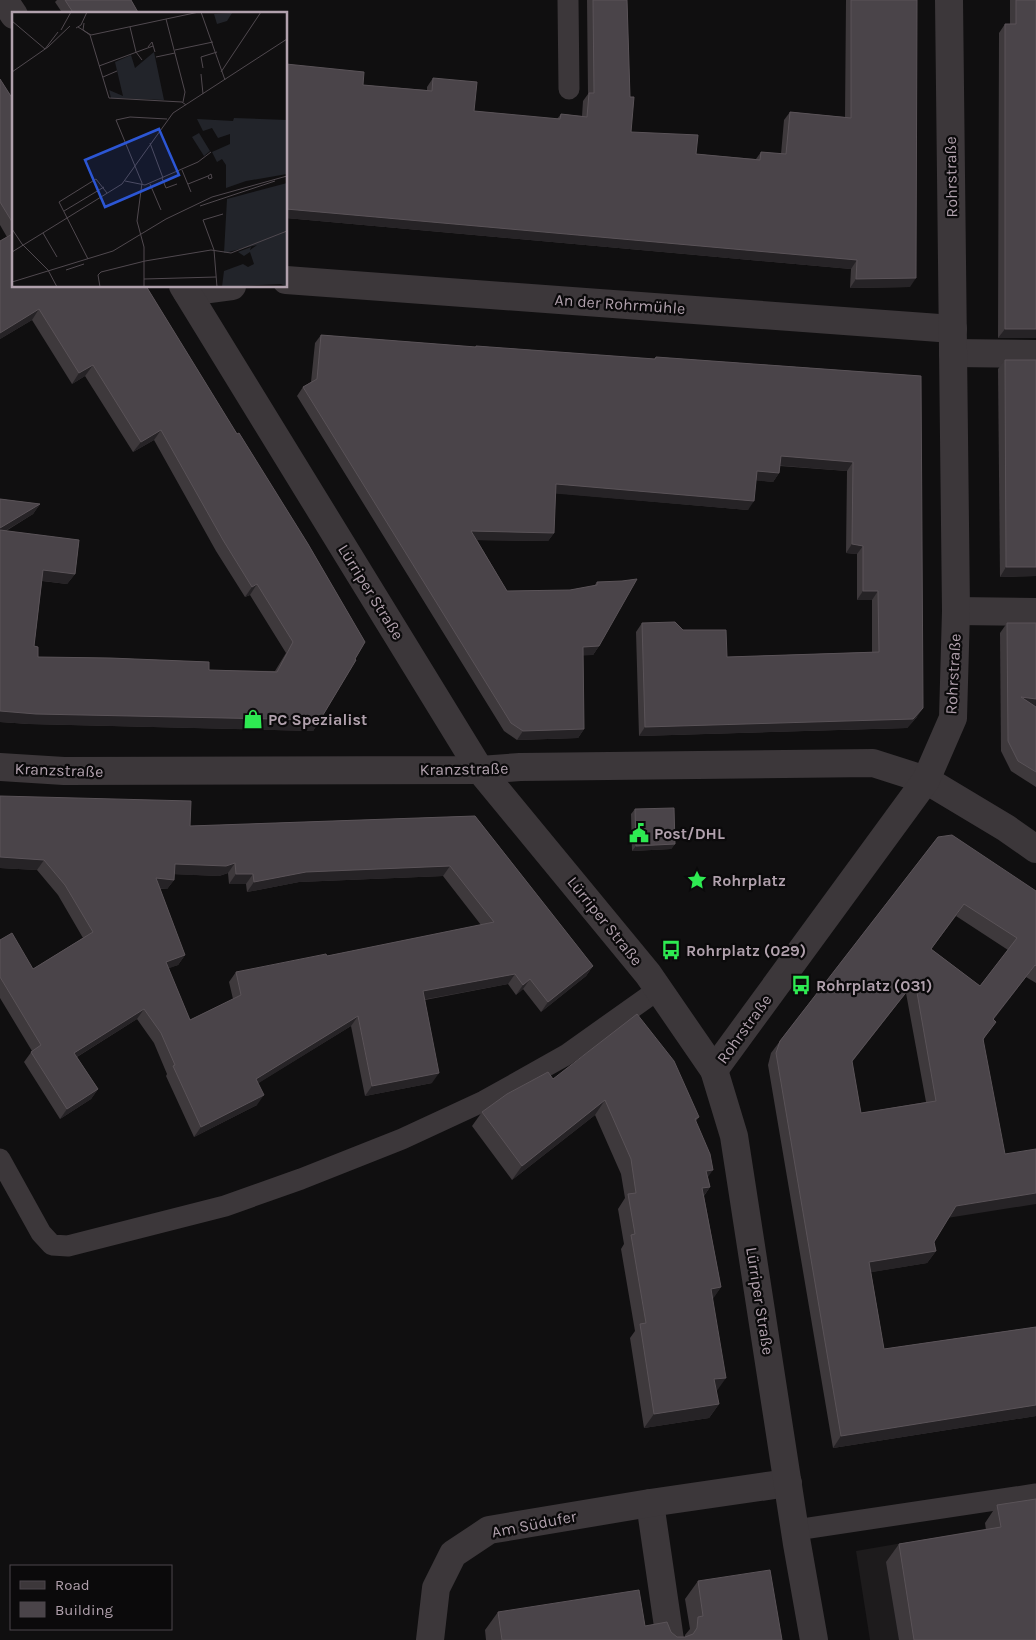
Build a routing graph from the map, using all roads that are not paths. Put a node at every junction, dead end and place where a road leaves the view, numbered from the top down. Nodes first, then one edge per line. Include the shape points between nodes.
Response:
1 (4, 0) edge
2 (568, 0) edge
3 (949, 0) edge
4 (12, 12) edge
5 (569, 89) dead end
6 (288, 280) edge
7 (201, 288) edge
8 (185, 289) edge
9 (953, 341) junction
10 (1036, 354) edge
11 (956, 611) junction
12 (1036, 612) edge
13 (0, 767) edge
14 (480, 770) junction
15 (926, 780) junction
16 (1036, 849) edge
17 (659, 989) junction
18 (714, 1070) junction
19 (0, 1159) edge
20 (788, 1483) junction
21 (1036, 1494) edge
22 (650, 1503) junction
23 (796, 1530) junction
24 (430, 1640) edge
25 (670, 1640) edge
26 (814, 1640) edge

1 - 4 street
2 - 5 lane
3 - 9 street, Rohrstraße
6 - 9 street, An der Rohrmühle
7 - 8 street
8 - 14 street, Lürriper Straße
9 - 10 street
9 - 11 street, Rohrstraße
11 - 12 street
11 - 15 street, Rohrstraße via 953,718
13 - 14 street, Kranzstraße via 64,771
14 - 15 street, Kranzstraße via 873,763
14 - 17 street, Lürriper Straße
15 - 16 street, Kranzstraße
15 - 18 street, Rohrstraße
17 - 18 street, Lürriper Straße
17 - 19 lane via 566,1055 484,1101 402,1139 225,1206 68,1246 52,1245 41,1233
18 - 20 street, Lürriper Straße via 734,1136
20 - 22 street, Am Südufer
20 - 23 street, Lürriper Straße
21 - 23 lane
22 - 24 street, Am Südufer via 489,1530 453,1554 436,1588
22 - 25 street
23 - 26 street, Lürriper Straße

